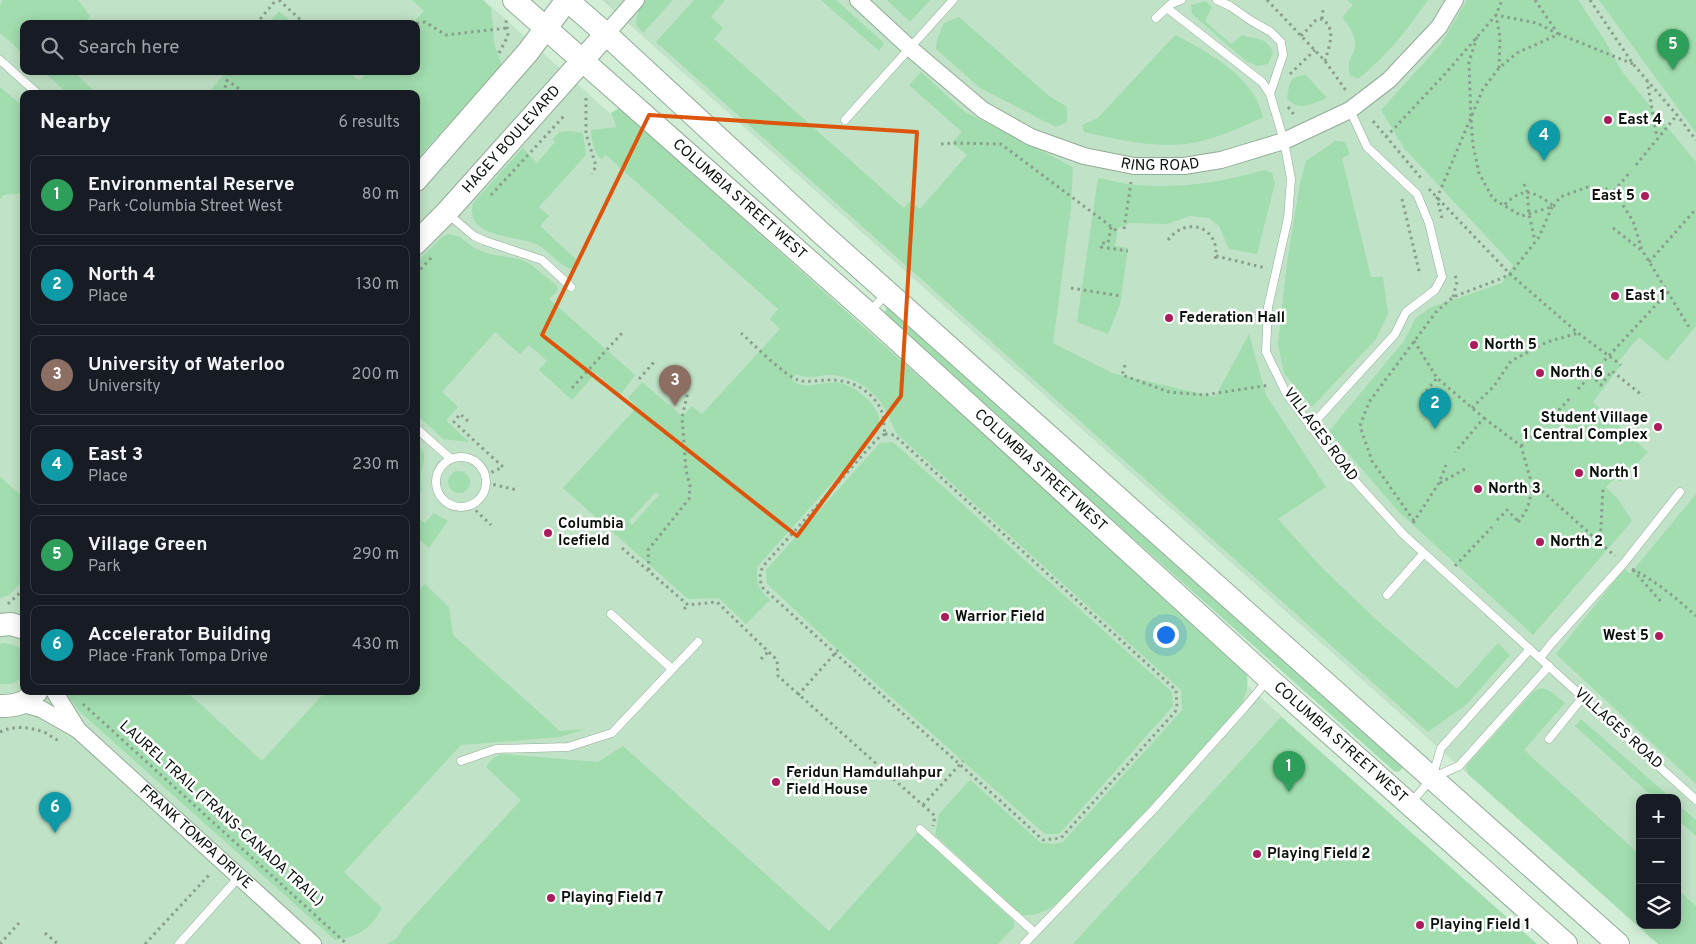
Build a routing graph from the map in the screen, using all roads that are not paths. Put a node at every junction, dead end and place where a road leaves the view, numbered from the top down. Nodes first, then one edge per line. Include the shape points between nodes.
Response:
1 (567, 0) edge
2 (636, 0) edge
3 (858, 0) edge
4 (953, 0) edge
5 (1181, 0) edge
6 (1217, 0) edge
7 (1455, 0) edge
8 (509, 8) edge
9 (1167, 8) junction
10 (1156, 18) dead end
11 (544, 28) junction
12 (606, 34) junction
13 (910, 49) junction
14 (0, 60) edge
15 (583, 62) junction
16 (34, 90) edge
17 (1270, 94) junction
18 (1350, 110) junction
19 (845, 120) dead end
20 (1284, 141) junction
21 (420, 175) edge
22 (446, 213) junction
23 (420, 239) edge
24 (571, 287) dead end
25 (888, 292) junction
26 (869, 314) junction
27 (1310, 427) junction
28 (420, 432) edge
29 (451, 459) junction
30 (1680, 492) dead end
31 (1424, 553) junction
32 (1387, 594) dead end
33 (612, 614) dead end
34 (698, 642) dead end
35 (1530, 650) junction
36 (1540, 658) junction
37 (1549, 666) junction
38 (672, 669) junction
39 (1269, 679) junction
40 (56, 695) edge
41 (1583, 697) junction
42 (12, 702) edge
43 (78, 730) junction
44 (1548, 739) dead end
45 (461, 761) dead end
46 (1432, 778) junction
47 (1696, 800) edge
48 (1409, 805) junction
49 (920, 829) dead end
50 (239, 877) junction
51 (1034, 932) junction
52 (179, 944) edge
53 (313, 944) edge
54 (1024, 944) edge
55 (1566, 944) edge
56 (1618, 944) edge

1 - 11 main road
1 - 12 main road, COLUMBIA STREET WEST
2 - 12 street
3 - 13 street, RING ROAD
4 - 13 lane
5 - 9 lane
6 - 17 lane via 1271,32 1281,42 1284,55
7 - 18 street, RING ROAD via 1439,27 1389,80
8 - 11 main road, COLUMBIA STREET WEST
9 - 10 lane
9 - 17 lane via 1262,82
11 - 15 main road, COLUMBIA STREET WEST
11 - 21 main road via 528,52
12 - 15 main road, HAGEY BOULEVARD
12 - 25 main road, COLUMBIA STREET WEST
13 - 19 lane
13 - 20 street, RING ROAD via 983,110 1031,137 1084,156 1134,166 1184,166 1221,160
14 - 16 lane
15 - 22 main road, HAGEY BOULEVARD
15 - 26 main road, COLUMBIA STREET WEST
17 - 20 lane, VILLAGES ROAD
18 - 20 street, RING ROAD
18 - 27 lane via 1367,146 1416,194 1429,223 1442,277 1436,290 1406,312 1395,334
20 - 27 lane, VILLAGES ROAD via 1291,179 1288,218 1268,307 1266,352 1286,393
22 - 23 main road, HAGEY BOULEVARD
22 - 24 lane via 480,239 542,260
25 - 26 lane
25 - 46 main road, COLUMBIA STREET WEST
26 - 39 main road, COLUMBIA STREET WEST
27 - 31 lane, VILLAGES ROAD via 1336,460
28 - 29 lane
29 - 29 lane via 460,457 475,461 486,475 482,497 470,506 451,506 438,494 436,478 444,463
30 - 36 lane via 1624,563
31 - 32 lane
31 - 35 lane, VILLAGES ROAD
33 - 38 lane
34 - 38 lane
35 - 36 lane, VILLAGES ROAD
35 - 46 lane via 1441,748
36 - 37 lane, VILLAGES ROAD
37 - 41 lane, VILLAGES ROAD
37 - 46 lane via 1459,766
38 - 45 lane via 612,733 568,747 496,749
39 - 48 main road, COLUMBIA STREET WEST
39 - 51 lane via 1154,809
40 - 43 street, FRANK TOMPA DRIVE
41 - 44 lane
41 - 47 lane, VILLAGES ROAD
42 - 43 street, FRANK TOMPA DRIVE via 41,709
43 - 50 street, FRANK TOMPA DRIVE
46 - 48 lane
46 - 56 main road, COLUMBIA STREET WEST
48 - 55 main road, COLUMBIA STREET WEST
49 - 51 lane
50 - 52 lane
50 - 53 street, FRANK TOMPA DRIVE
51 - 54 lane

